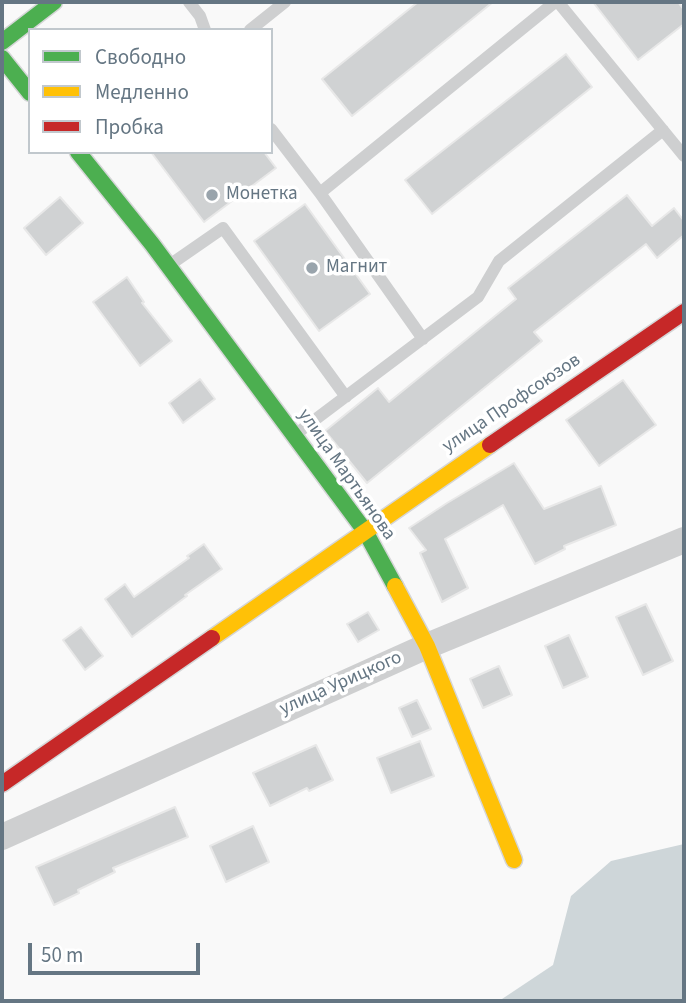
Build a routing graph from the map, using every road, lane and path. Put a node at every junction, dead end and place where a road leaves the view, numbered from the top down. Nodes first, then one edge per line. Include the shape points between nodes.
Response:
1 (54, 2) edge
2 (189, 2) edge
3 (285, 2) edge
4 (556, 2) edge
5 (204, 28) edge
6 (252, 28) edge
7 (2, 41) edge
8 (2, 58) edge
9 (28, 90) edge
10 (663, 130) junction
11 (273, 132) edge
12 (680, 141) edge
13 (80, 154) edge
14 (684, 156) edge
15 (320, 192) junction
16 (169, 266) junction
17 (684, 312) edge
18 (423, 339) junction
19 (346, 397) junction
20 (295, 436) junction
21 (365, 531) junction
22 (684, 540) edge
23 (426, 646) junction
24 (2, 784) edge
25 (2, 836) edge
26 (514, 860) dead end

1 - 7 street
2 - 5 lane
3 - 6 lane
4 - 10 lane
4 - 15 lane
8 - 9 street
10 - 12 lane
10 - 18 lane via 499,261 478,297
11 - 15 lane
12 - 14 lane
13 - 16 street, улица Мартьянова
15 - 18 lane
16 - 19 lane via 223,228
16 - 20 street, улица Мартьянова
17 - 21 street, улица Профсоюзов
18 - 19 lane
19 - 20 lane
20 - 21 street, улица Мартьянова
21 - 23 street, улица Мартьянова
21 - 24 street, улица Профсоюзов
22 - 23 street, улица Урицкого
23 - 25 street, улица Урицкого
23 - 26 street, улица Мартьянова

